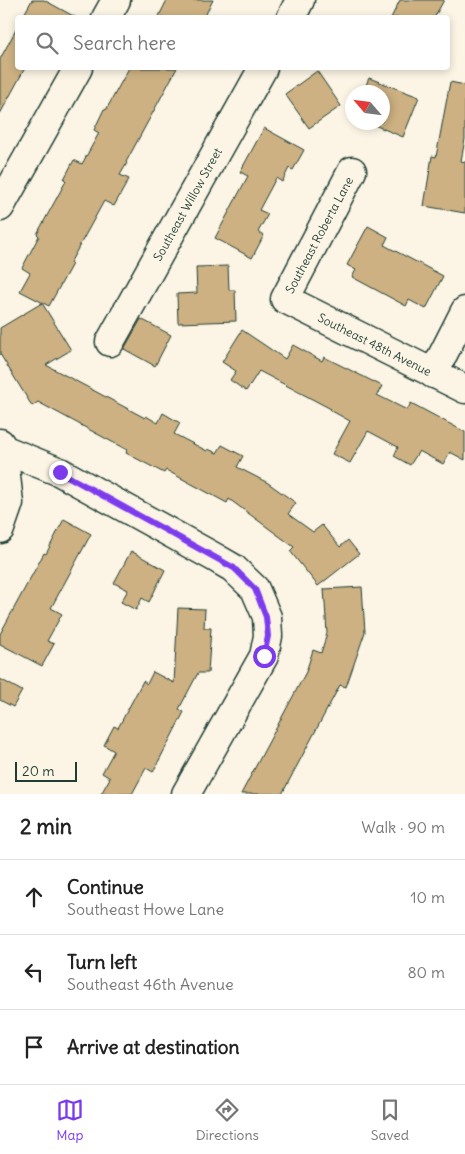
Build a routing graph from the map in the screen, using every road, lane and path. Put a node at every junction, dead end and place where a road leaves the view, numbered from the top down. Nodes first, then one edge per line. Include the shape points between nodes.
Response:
1 (116, 0) edge
2 (300, 0) edge
3 (108, 15) edge
4 (292, 15) edge
5 (77, 70) edge
6 (262, 70) edge
7 (352, 171) dead end
8 (0, 207) edge
9 (285, 300) joint
10 (465, 312) edge
11 (110, 342) dead end
12 (433, 374) junction
13 (465, 389) edge
14 (2, 446) edge
15 (0, 529) edge
16 (186, 794) edge

1 - 3 street
2 - 4 street
5 - 8 street
6 - 11 street, Southeast Willow Street
7 - 9 street, Southeast Roberta Lane
9 - 12 street, Southeast 48th Avenue
10 - 12 street
12 - 13 street, Southeast 48th Avenue
14 - 15 street via 9,503
14 - 16 street via 60,472 234,568 255,589 266,617 268,636 264,656

